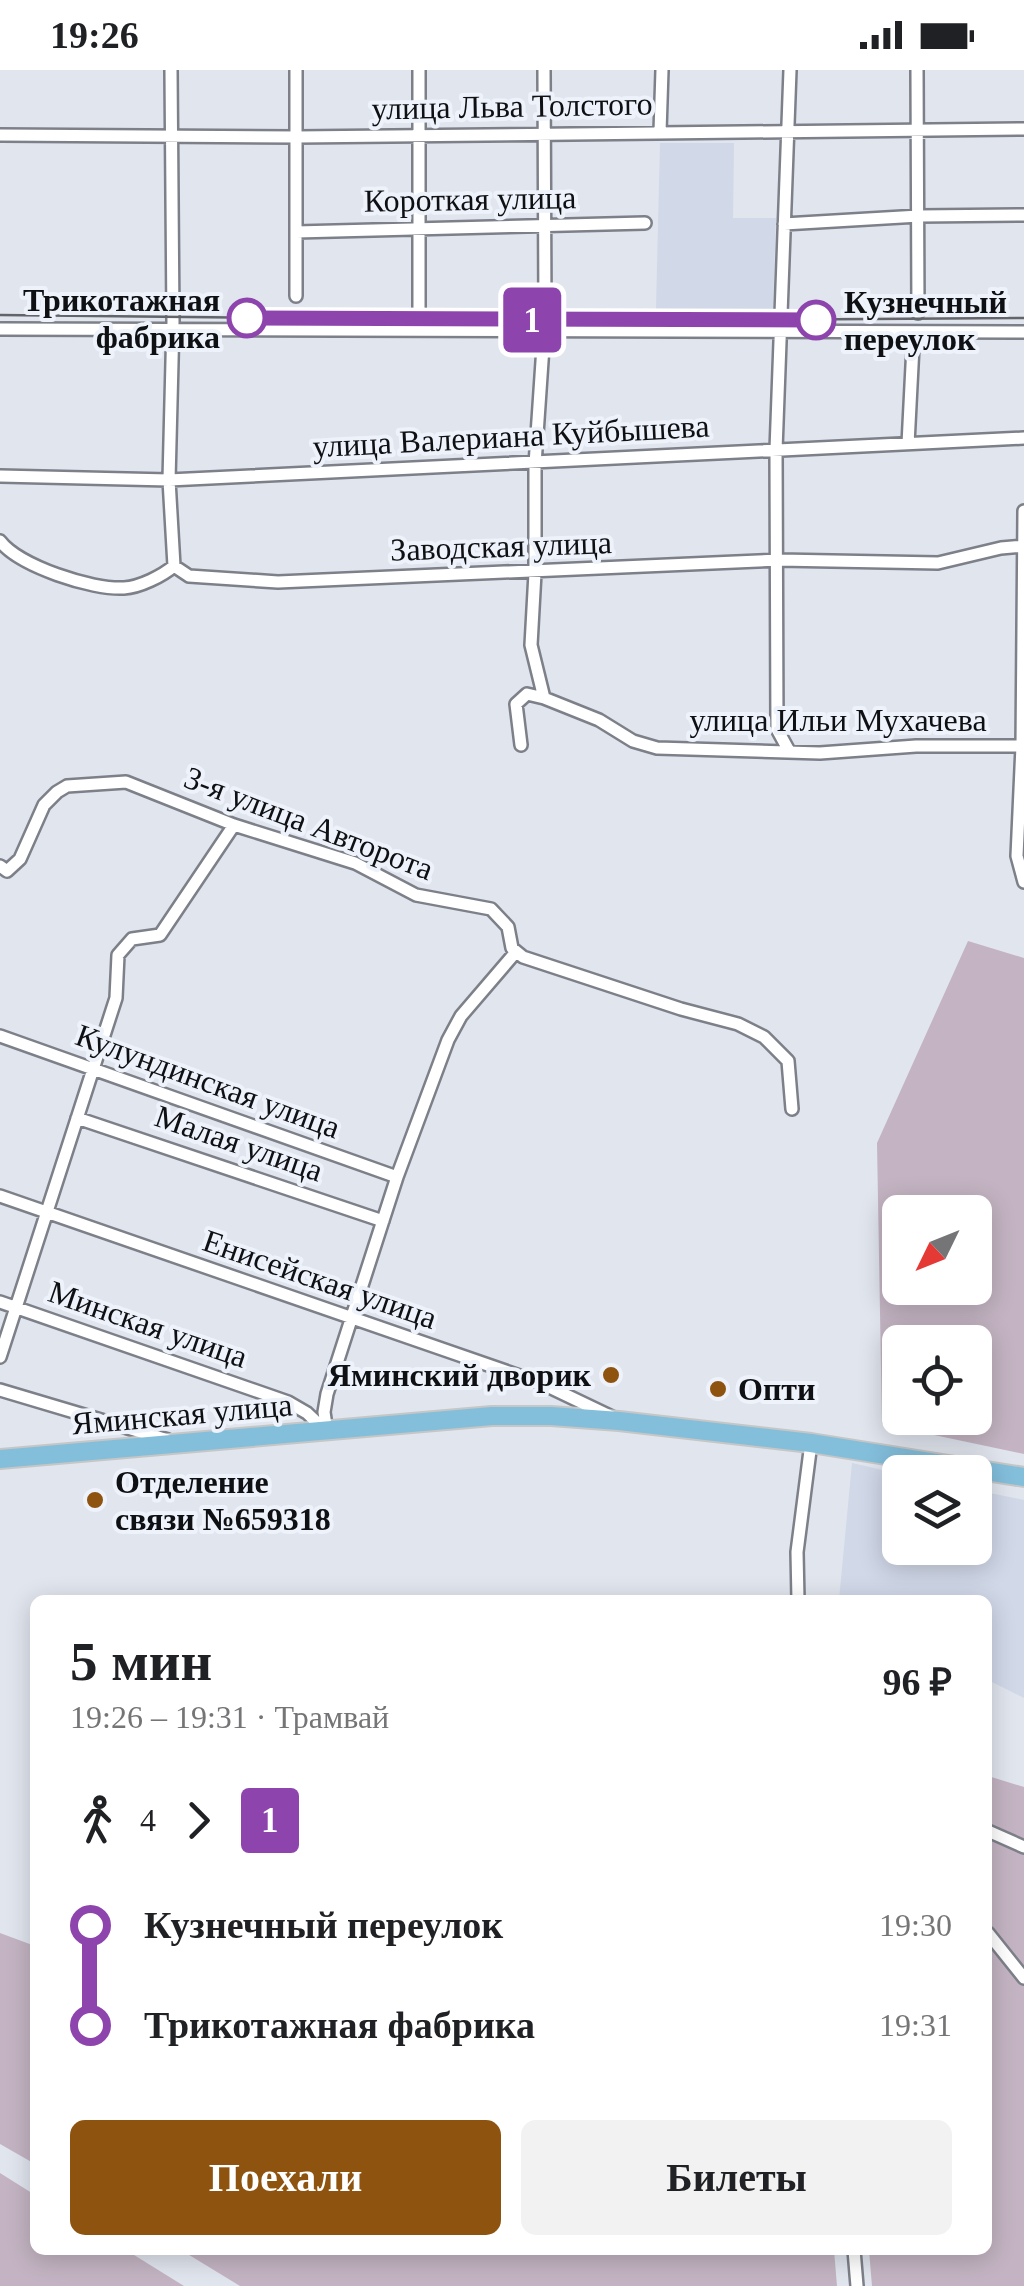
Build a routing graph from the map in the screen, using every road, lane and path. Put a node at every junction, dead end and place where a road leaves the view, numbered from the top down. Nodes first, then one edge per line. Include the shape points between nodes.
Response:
1 (170, 70) edge
2 (296, 70) edge
3 (419, 70) edge
4 (544, 70) edge
5 (662, 70) edge
6 (790, 70) edge
7 (917, 70) edge
8 (917, 129) junction
9 (1024, 129) edge
10 (660, 132) junction
11 (788, 132) junction
12 (545, 134) junction
13 (0, 135) edge
14 (418, 135) junction
15 (297, 137) junction
16 (170, 138) junction
17 (1024, 215) edge
18 (919, 216) junction
19 (645, 223) dead end
20 (544, 224) junction
21 (784, 224) junction
22 (418, 227) junction
23 (296, 232) junction
24 (296, 296) dead end
25 (419, 310) dead end
26 (918, 313) dead end
27 (545, 314) dead end
28 (173, 328) junction
29 (0, 329) edge
30 (544, 332) junction
31 (1024, 332) edge
32 (779, 333) junction
33 (914, 346) dead end
34 (1024, 438) edge
35 (908, 444) junction
36 (776, 450) junction
37 (535, 464) junction
38 (0, 476) edge
39 (170, 480) junction
40 (1024, 512) edge
41 (0, 541) edge
42 (1023, 546) edge
43 (779, 560) junction
44 (174, 566) junction
45 (536, 573) junction
46 (544, 698) junction
47 (521, 745) dead end
48 (1023, 746) edge
49 (789, 751) junction
50 (234, 826) junction
51 (0, 866) edge
52 (1022, 877) edge
53 (515, 953) junction
54 (0, 1036) edge
55 (93, 1069) junction
56 (792, 1108) dead end
57 (77, 1118) junction
58 (397, 1177) junction
59 (0, 1196) edge
60 (46, 1212) junction
61 (383, 1221) junction
62 (0, 1302) edge
63 (16, 1308) junction
64 (352, 1318) junction
65 (0, 1356) edge
66 (0, 1390) edge
67 (619, 1421) junction
68 (327, 1432) junction
69 (811, 1443) junction
70 (181, 1444) junction
71 (0, 1458) edge
72 (1024, 1477) edge
73 (798, 1595) edge
74 (992, 1833) edge
75 (1024, 1847) edge
76 (992, 1938) edge
77 (1023, 1976) edge
78 (854, 2255) edge
79 (857, 2286) edge

1 - 16 street
2 - 15 street
3 - 14 street
4 - 12 street
5 - 10 street
6 - 11 street
7 - 8 street
8 - 9 street, улица Льва Толстого
8 - 11 street, улица Льва Толстого
8 - 18 street
10 - 11 street, улица Льва Толстого
10 - 12 street, улица Льва Толстого
11 - 21 street
12 - 14 street, улица Льва Толстого
12 - 20 street
13 - 16 street, улица Льва Толстого
14 - 15 street, улица Льва Толстого
14 - 22 street
15 - 16 street, улица Льва Толстого
15 - 23 street
16 - 28 street
17 - 18 street
18 - 21 street
18 - 26 street
19 - 20 street, Короткая улица
20 - 22 street, Короткая улица
20 - 27 street
21 - 32 street
22 - 23 street, Короткая улица
22 - 25 street
23 - 24 street
28 - 29 street
28 - 30 street
28 - 39 street
30 - 32 street
30 - 37 street
31 - 32 street
32 - 36 street
33 - 35 street
34 - 35 street, улица Валериана Куйбышева
35 - 36 street, улица Валериана Куйбышева
36 - 37 street, улица Валериана Куйбышева
36 - 43 street
37 - 39 street, улица Валериана Куйбышева
37 - 45 street
38 - 39 street, улица Валериана Куйбышева
39 - 44 street
40 - 42 street
41 - 44 street via 33,566 101,586 132,586
42 - 43 street, Заводская улица via 938,563
42 - 48 street
43 - 45 street, Заводская улица
43 - 49 street via 776,729
44 - 45 street, Заводская улица via 189,576 266,582
45 - 46 street via 531,645
46 - 47 street via 526,694 516,704
46 - 49 street, улица Ильи Мухачева via 650,747
48 - 49 street, улица Ильи Мухачева
48 - 52 street via 1017,856
50 - 51 street, 3-я улица Авторота via 126,782 68,786 44,805 17,865 8,871
50 - 53 street, 3-я улица Авторота via 355,863 416,896 491,909 508,927
50 - 55 street via 160,935 132,939 121,948 116,998
53 - 56 street via 758,1032 788,1061
53 - 58 street via 455,1024
54 - 55 street, Кулундинская улица
55 - 57 street
55 - 58 street, Кулундинская улица
57 - 60 street
57 - 61 street, Малая улица
58 - 61 street
59 - 60 street, Енисейская улица
60 - 63 street
60 - 64 street, Енисейская улица
61 - 64 street
62 - 63 street, Минская улица
63 - 65 street
63 - 68 street, Минская улица via 288,1402
64 - 67 street, Енисейская улица via 543,1384
64 - 68 street via 325,1402
66 - 70 street
67 - 68 main road, Яминская улица via 492,1416
67 - 69 main road, Яминская улица
68 - 70 main road, Яминская улица
69 - 72 main road, Яминская улица
69 - 73 street via 796,1552
70 - 71 main road, Яминская улица
74 - 75 street
76 - 77 street
78 - 79 street

